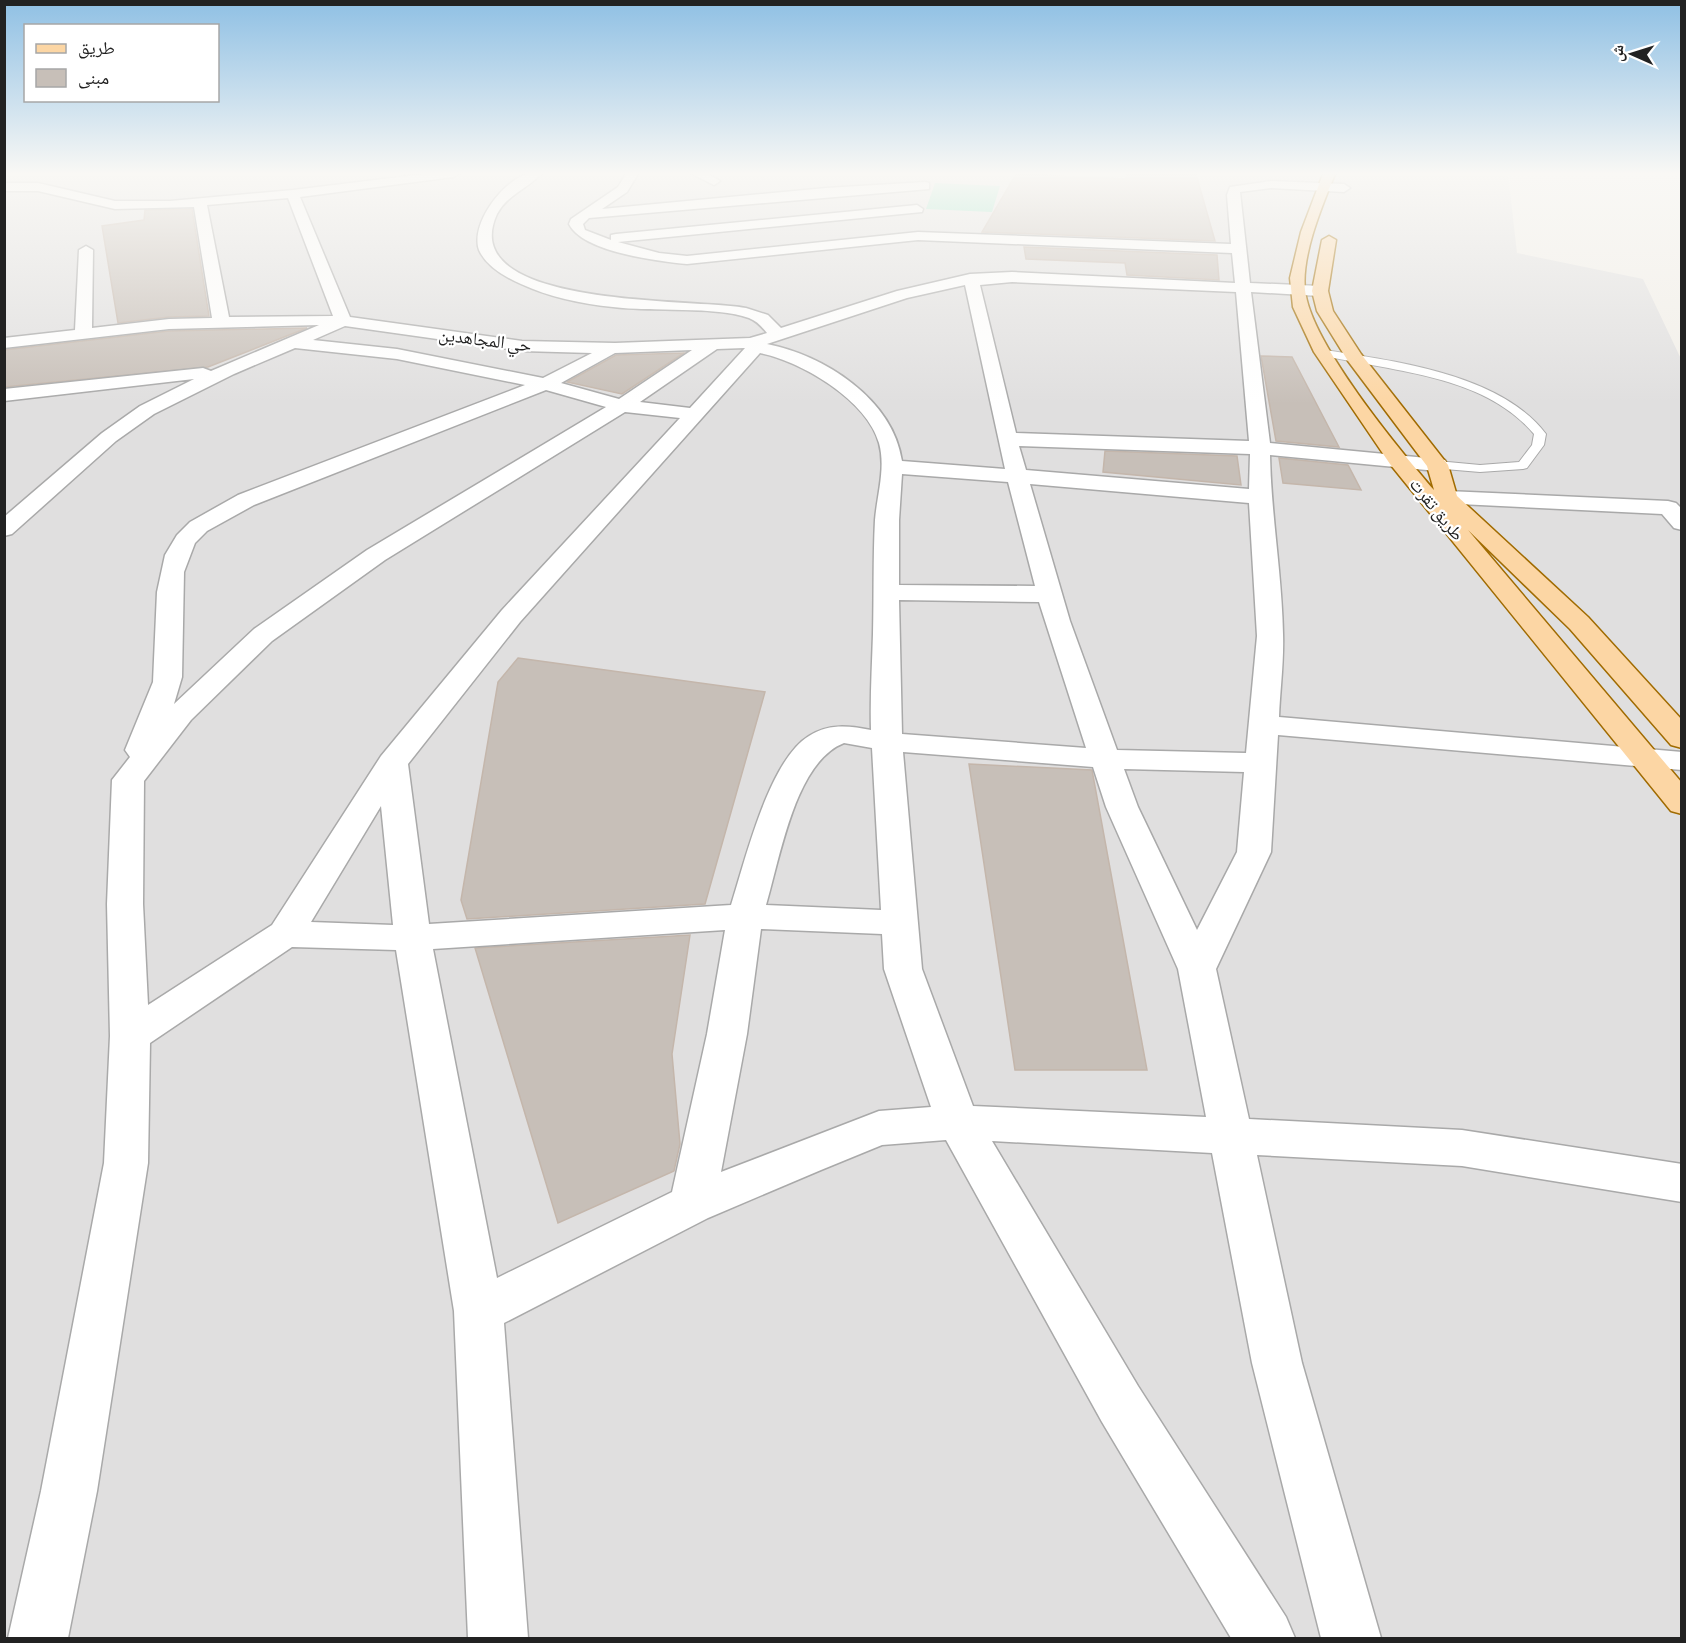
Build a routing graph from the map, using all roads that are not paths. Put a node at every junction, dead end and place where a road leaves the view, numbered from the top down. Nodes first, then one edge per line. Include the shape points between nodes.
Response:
1 (86, 250) dead end
2 (208, 251) edge
3 (315, 251) edge
4 (486, 251) edge
5 (635, 251) edge
6 (777, 251) edge
7 (930, 251) edge
8 (1240, 251) edge
9 (1304, 251) edge
10 (1326, 251) edge
11 (933, 254) dead end
12 (959, 278) junction
13 (1242, 287) junction
14 (1297, 290) junction
15 (1320, 291) junction
16 (221, 321) junction
17 (343, 321) junction
18 (83, 333) junction
19 (4, 342) edge
20 (292, 342) junction
21 (762, 342) junction
22 (712, 345) junction
23 (615, 348) junction
24 (1325, 353) junction
25 (1354, 357) junction
26 (228, 370) junction
27 (545, 384) junction
28 (4, 395) edge
29 (622, 406) junction
30 (694, 414) junction
31 (1007, 439) junction
32 (1260, 448) junction
33 (1397, 460) junction
34 (1437, 465) junction
35 (892, 468) junction
36 (1019, 477) junction
37 (1260, 497) junction
38 (1447, 498) junction
39 (1677, 513) edge
40 (4, 529) edge
41 (887, 592) junction
42 (1049, 594) junction
43 (1263, 725) junction
44 (1682, 739) edge
45 (887, 741) junction
46 (1105, 759) junction
47 (1644, 760) junction
48 (1682, 761) edge
49 (392, 763) junction
50 (1260, 763) junction
51 (128, 780) junction
52 (1682, 804) edge
53 (745, 916) junction
54 (901, 923) junction
55 (285, 934) junction
56 (412, 938) junction
57 (1197, 969) junction
58 (130, 1036) junction
59 (958, 1122) junction
60 (1230, 1137) junction
61 (1682, 1183) edge
62 (692, 1204) junction
63 (479, 1311) junction
64 (38, 1638) edge
65 (498, 1638) edge
66 (1265, 1638) edge
67 (1351, 1638) edge

1 - 18 street
2 - 16 street
3 - 17 street
4 - 21 street via 495,263 534,284 589,298 754,315 765,320
5 - 6 street via 687,260
7 - 11 street
8 - 13 street
9 - 14 main road, طريق تقرت
10 - 15 main road
12 - 13 street, حي المجاهدين
12 - 21 street, حي المجاهدين
12 - 31 street
13 - 14 street, حي المجاهدين
13 - 32 street
14 - 15 street, حي المجاهدين
14 - 24 main road, طريق تقرت via 1305,318
15 - 25 main road, طريق تقرت via 1325,311
16 - 17 street, حي المجاهدين
16 - 18 street, حي المجاهدين
17 - 20 street
17 - 23 street, حي المجاهدين via 522,346
18 - 19 street, حي المجاهدين
20 - 26 street
20 - 27 street via 397,354
21 - 22 street, حي المجاهدين
21 - 30 street
21 - 35 street via 801,359 859,399 890,442
22 - 23 street, حي المجاهدين
22 - 29 street
23 - 27 street
24 - 25 lane
24 - 33 main road, طريق تقرت via 1353,400
25 - 34 main road, طريق تقرت
25 - 34 lane via 1492,395 1523,413 1540,434 1538,445 1523,465 1485,469
26 - 28 street
26 - 40 street via 122,427
27 - 29 street
27 - 51 street via 246,500 215,513 193,529 172,566 166,682
29 - 30 street
29 - 51 street via 376,555 263,635 181,714
30 - 49 street via 511,616
31 - 32 street
31 - 36 street
32 - 33 street
32 - 37 street
33 - 34 street
33 - 47 main road, طريق تقرت
34 - 38 main road, طريق تقرت
35 - 36 street
35 - 41 street
36 - 37 street
36 - 42 street
37 - 43 street via 1270,636
38 - 39 street
38 - 44 main road, طريق تقرت via 1580,623
41 - 42 street
41 - 45 street
42 - 46 street
43 - 47 street
43 - 50 street
45 - 46 street
45 - 53 street via 842,734 820,742 806,754 782,797
45 - 54 street
46 - 50 street
46 - 57 street via 1122,807
47 - 48 street
47 - 52 main road, طريق تقرت
49 - 55 street
49 - 56 street
50 - 57 street via 1254,852
51 - 58 street via 125,904
53 - 54 street
53 - 56 street
53 - 62 street via 727,1035
54 - 59 street via 903,969
55 - 56 street
55 - 58 street
56 - 63 street
57 - 60 street
58 - 64 street via 126,1163 69,1491
59 - 60 street
59 - 62 street via 879,1128
59 - 66 street via 1120,1404
60 - 61 street via 1462,1148
60 - 67 street via 1277,1363
62 - 63 street
63 - 65 street

